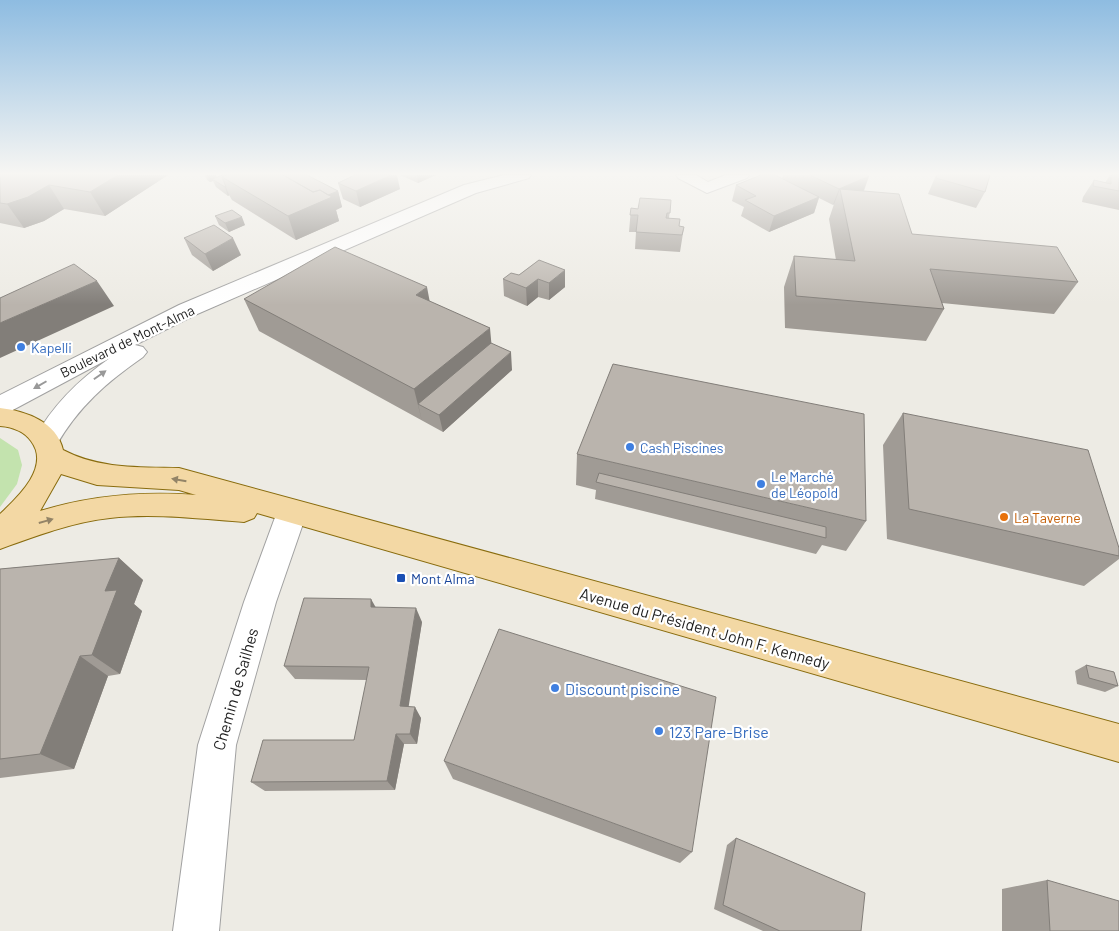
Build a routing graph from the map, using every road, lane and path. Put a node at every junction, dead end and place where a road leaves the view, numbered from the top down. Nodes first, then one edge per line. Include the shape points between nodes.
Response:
1 (402, 218) edge
2 (258, 282) junction
3 (0, 406) edge
4 (0, 417) edge
5 (49, 448) junction
6 (292, 512) junction
7 (0, 534) edge
8 (1119, 743) edge
9 (196, 931) edge

1 - 2 street, Boulevard de Mont-Alma
2 -> 3 street, Boulevard de Mont-Alma via 187,310
5 -> 2 street, Boulevard de Mont-Alma via 62,413 92,381 135,352
4 - 5 main road, Avenue du Président John F. Kennedy via 30,424
6 -> 5 main road, Avenue du Président John F. Kennedy via 179,479 94,475 67,466
5 - 7 main road via 45,481 26,509
7 -> 6 main road, Avenue du Président John F. Kennedy via 93,509 154,505
6 - 8 main road, Avenue du Président John F. Kennedy
6 - 9 street, Chemin de Sailhes via 260,602 217,744

